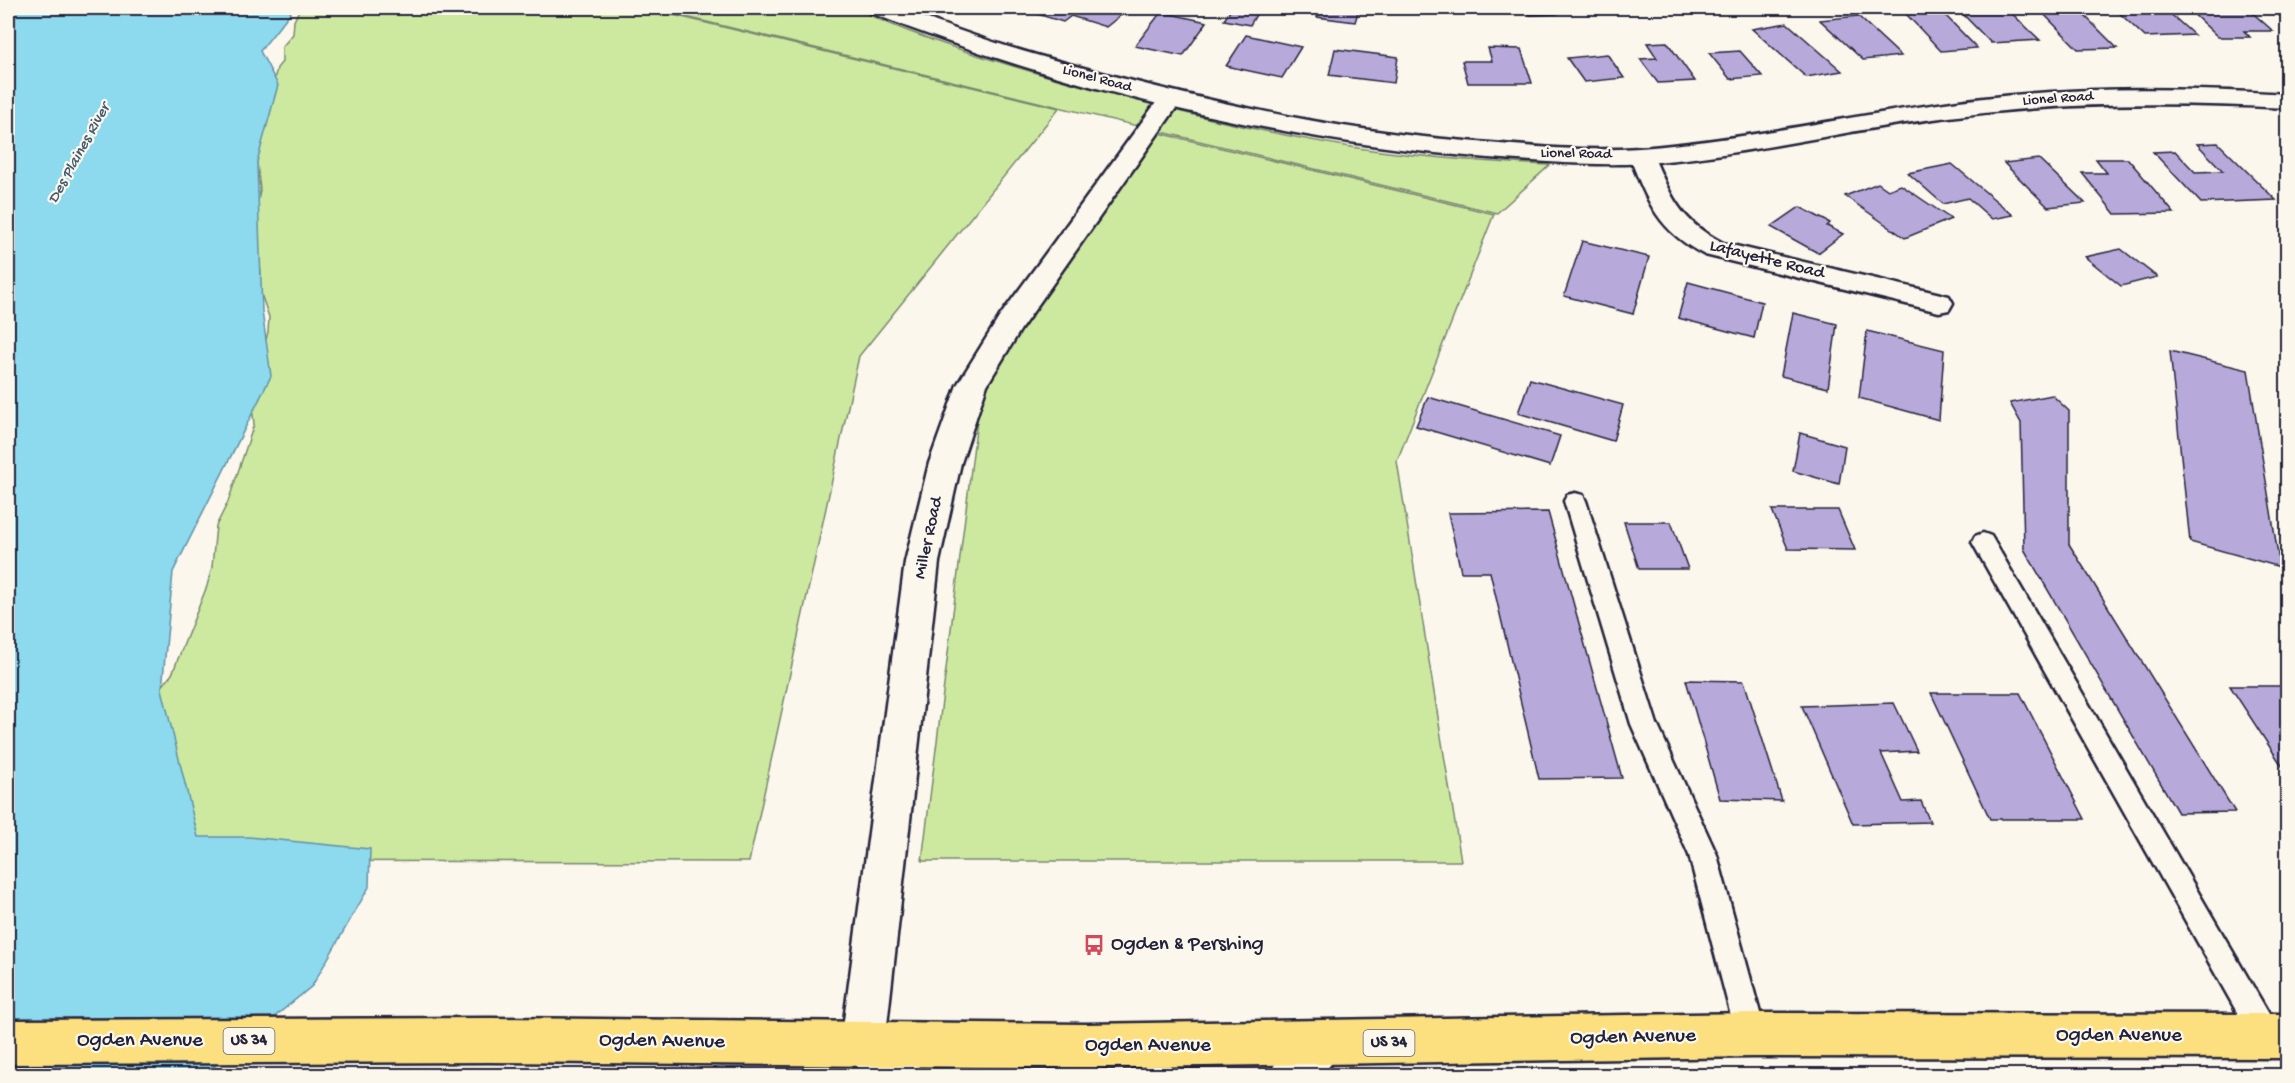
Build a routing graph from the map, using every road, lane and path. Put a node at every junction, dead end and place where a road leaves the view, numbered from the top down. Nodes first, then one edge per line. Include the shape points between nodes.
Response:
1 (879, 8) edge
2 (1171, 98) junction
3 (2288, 101) edge
4 (1641, 155) junction
5 (1939, 303) dead end
6 (1575, 501) dead end
7 (1983, 542) dead end
8 (1751, 1035) junction
9 (2277, 1036) edge
10 (8, 1042) edge
11 (863, 1043) junction
12 (1320, 1044) junction
13 (901, 1076) edge
14 (1292, 1076) edge

1 - 2 street, Lionel Road via 941,33 1040,64
2 - 4 street, Lionel Road via 1327,132 1399,142 1554,155
2 - 11 street, Miller Road via 1005,332 972,385 945,463 922,562
3 - 4 street, Lionel Road via 2105,96 2034,100
4 - 5 street, Lafayette Road via 1663,207 1690,238 1714,249
6 - 8 lane via 1644,724 1702,855
7 - 9 lane
8 - 9 main road, Ogden Avenue / US 34
8 - 12 main road, Ogden Avenue / US 34
10 - 11 main road, Ogden Avenue / US 34
11 - 12 main road, Ogden Avenue / US 34
11 - 13 street
12 - 14 street

